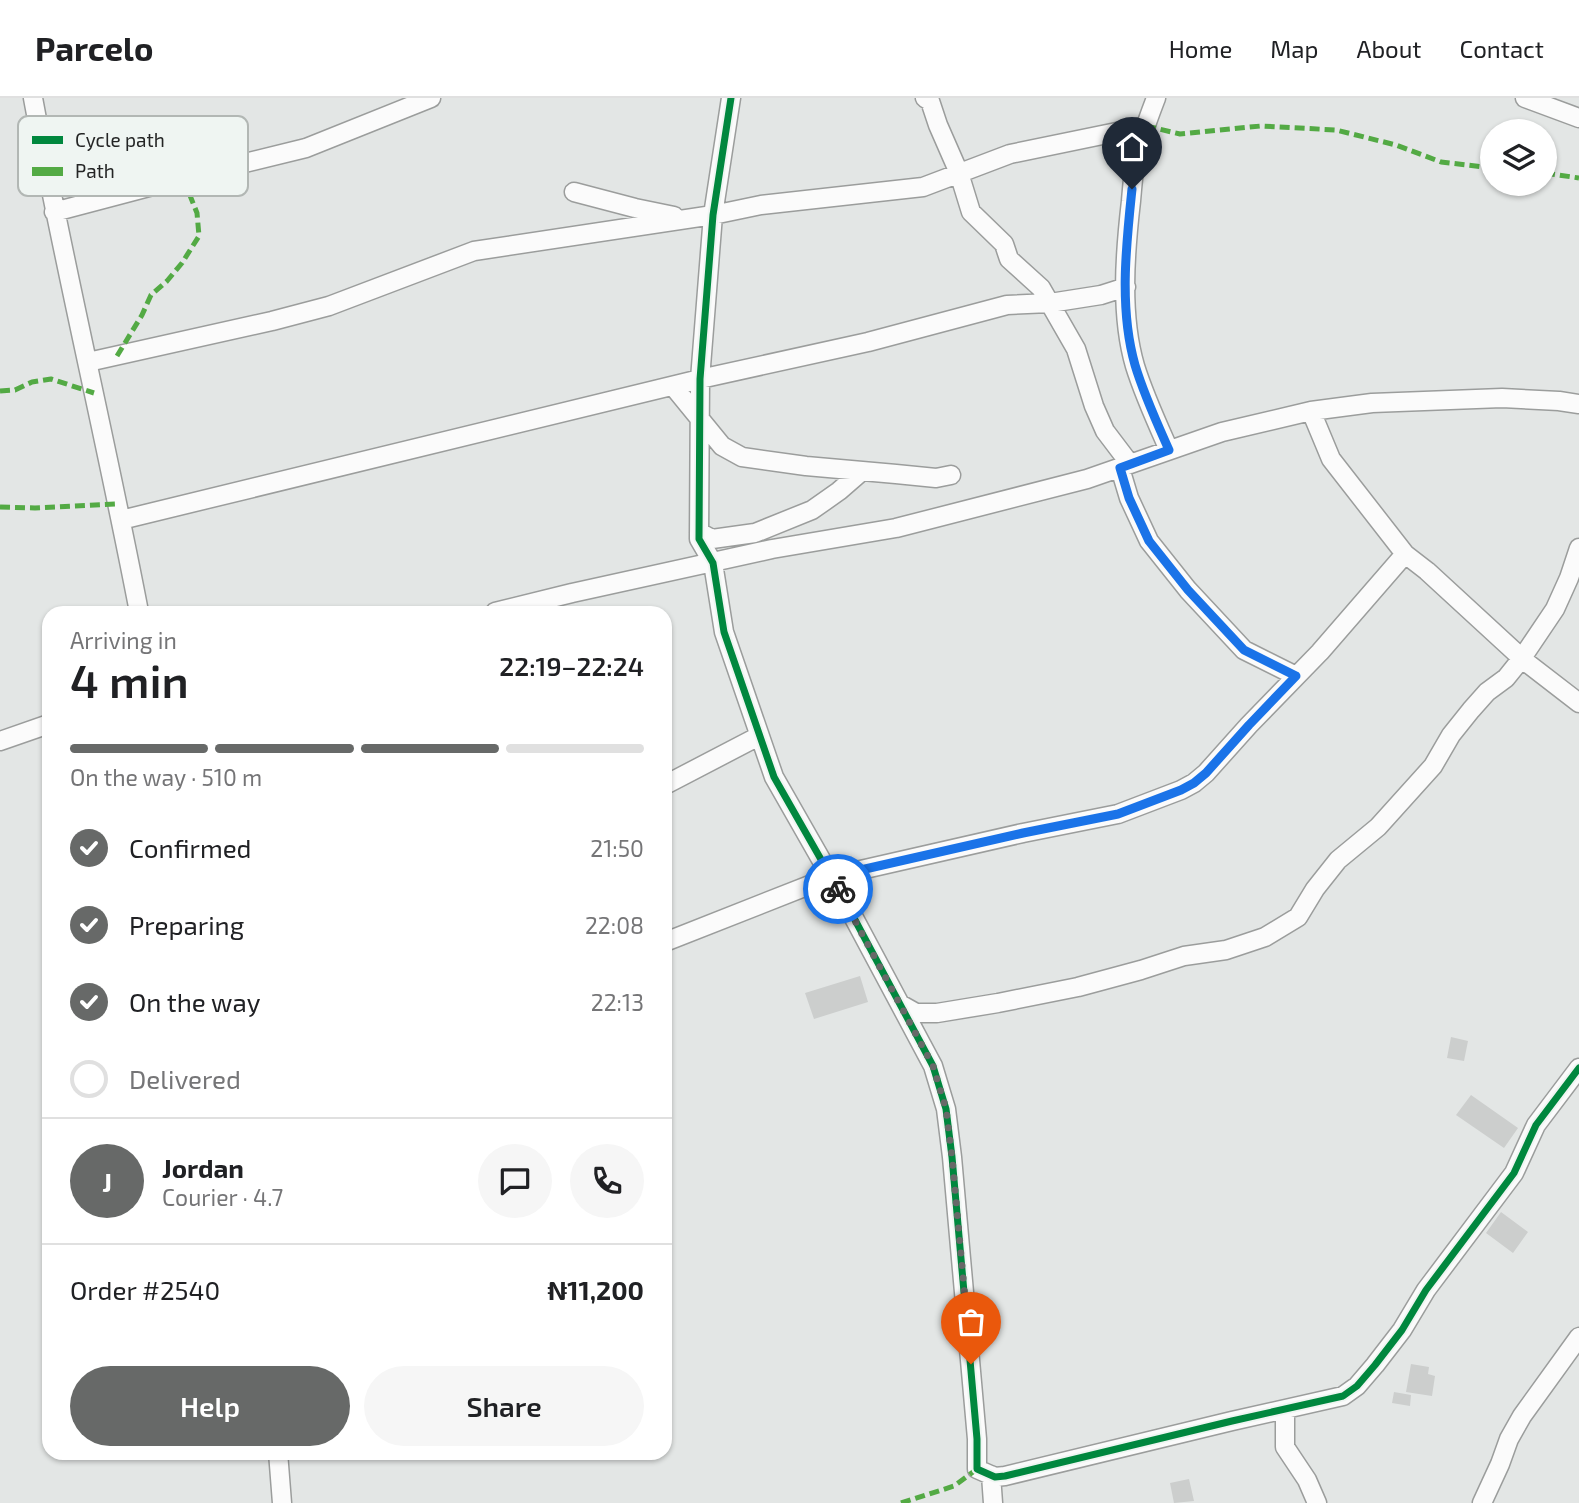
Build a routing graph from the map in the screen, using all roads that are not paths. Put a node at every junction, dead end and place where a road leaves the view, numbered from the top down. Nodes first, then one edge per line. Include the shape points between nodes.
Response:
1 (33, 98) edge
2 (431, 98) edge
3 (731, 98) edge
4 (925, 98) edge
5 (1156, 98) edge
6 (1525, 98) edge
7 (36, 116) edge
8 (1579, 118) edge
9 (1146, 126) junction
10 (248, 162) edge
11 (959, 173) junction
12 (574, 192) dead end
13 (51, 196) edge
14 (113, 196) edge
15 (54, 212) junction
16 (713, 215) junction
17 (688, 219) junction
18 (1126, 287) junction
19 (1050, 303) junction
20 (88, 362) junction
21 (700, 379) junction
22 (673, 386) junction
23 (1579, 404) edge
24 (1311, 411) junction
25 (700, 417) junction
26 (1169, 450) junction
27 (1125, 466) junction
28 (862, 471) junction
29 (951, 475) dead end
30 (121, 520) junction
31 (699, 532) junction
32 (1579, 548) edge
33 (1405, 554) junction
34 (713, 563) junction
35 (138, 606) edge
36 (519, 606) edge
37 (1522, 658) junction
38 (1296, 676) junction
39 (1579, 703) edge
40 (42, 726) edge
41 (759, 736) junction
42 (0, 741) edge
43 (672, 781) edge
44 (830, 877) junction
45 (672, 939) edge
46 (900, 1004) junction
47 (1579, 1068) edge
48 (1579, 1337) edge
49 (1285, 1410) junction
50 (279, 1460) edge
51 (991, 1475) junction
52 (282, 1503) edge
53 (993, 1503) edge
54 (1317, 1503) edge
55 (1482, 1503) edge

1 - 7 street
2 - 10 street via 306,148
3 - 16 street
4 - 11 street
5 - 9 street
6 - 8 street
9 - 11 street via 1010,154
9 - 18 street via 1135,164
11 - 16 street via 923,187 761,205
11 - 19 street via 971,212 1004,244 1009,259 1041,288
12 - 17 street
13 - 15 street
14 - 15 street
15 - 20 street
16 - 17 street
16 - 21 street
17 - 20 street via 474,251 329,306
18 - 19 street
18 - 26 street via 1135,364
19 - 21 street via 1007,305
19 - 27 street via 1076,349 1094,406
20 - 30 street
21 - 22 street
21 - 25 street
22 - 25 street
22 - 30 street
23 - 24 street via 1502,398 1372,403
24 - 26 street
24 - 33 street via 1331,459
25 - 28 street via 722,446 742,457
25 - 31 street
26 - 27 street
27 - 34 street via 1087,480 896,528
27 - 38 street via 1129,498 1149,541 1188,590 1244,650
28 - 29 street via 936,478
28 - 31 street via 812,510 755,533 712,540
30 - 35 street
31 - 34 street
32 - 37 street via 1555,609
33 - 37 street
33 - 38 street
34 - 36 street
34 - 41 street via 724,632
37 - 39 street
37 - 46 street via 1457,726 1433,766 1378,827 1338,860 1298,917 1265,937 1078,987 998,1003 937,1013 916,1013
38 - 44 street via 1206,773 1181,790 1118,814
40 - 42 street
41 - 43 street
41 - 44 street via 774,777
44 - 45 street
44 - 46 street
46 - 51 street via 933,1066 946,1109 977,1469
47 - 49 street via 1536,1125 1514,1173 1375,1366 1343,1396
48 - 55 street via 1522,1416
49 - 51 street via 1015,1474
49 - 54 street via 1285,1447
50 - 52 street
51 - 53 street

